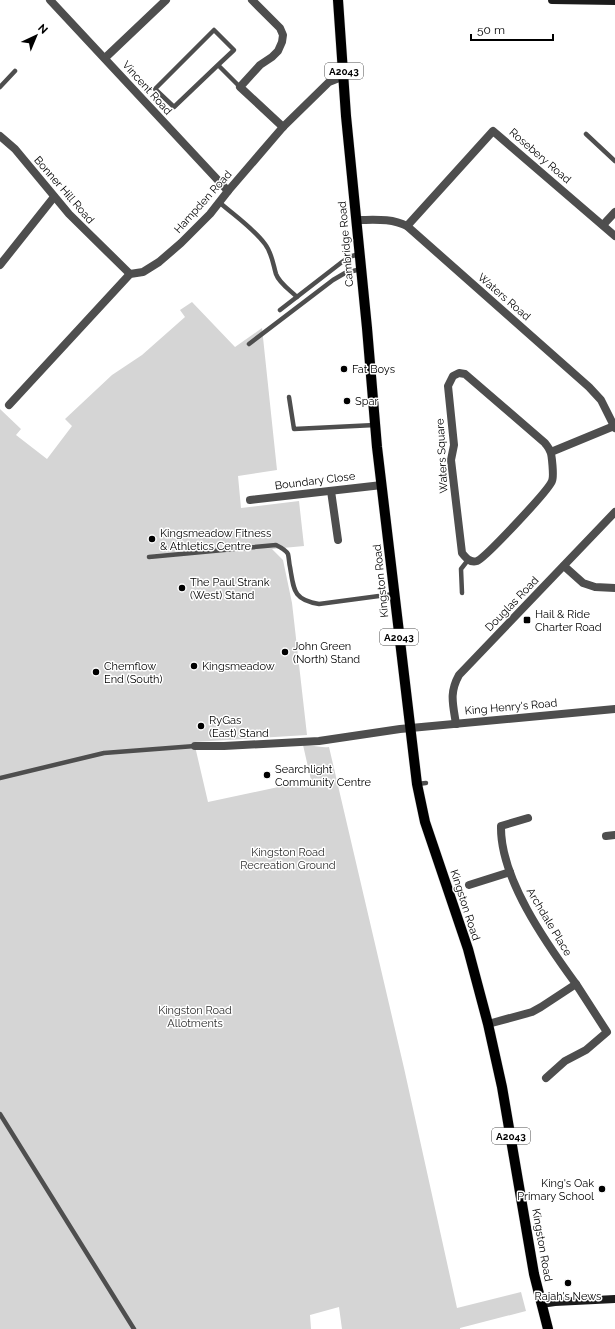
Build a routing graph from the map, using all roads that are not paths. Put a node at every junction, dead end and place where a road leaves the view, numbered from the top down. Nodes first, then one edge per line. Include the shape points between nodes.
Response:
1 (50, 0) edge
2 (166, 0) edge
3 (252, 0) edge
4 (338, 0) edge
5 (343, 0) edge
6 (552, 0) edge
7 (589, 0) edge
8 (615, 1) edge
9 (105, 58) junction
10 (218, 65) junction
11 (15, 71) dead end
12 (344, 76) junction
13 (0, 87) edge
14 (240, 87) junction
15 (283, 127) junction
16 (586, 134) dead end
17 (0, 136) edge
18 (615, 161) edge
19 (228, 191) junction
20 (54, 197) junction
21 (219, 202) junction
22 (615, 212) edge
23 (356, 220) junction
24 (603, 225) junction
25 (407, 226) junction
26 (615, 236) edge
27 (360, 254) junction
28 (0, 265) edge
29 (361, 269) junction
30 (130, 274) junction
31 (297, 297) junction
32 (280, 310) dead end
33 (249, 344) dead end
34 (289, 397) dead end
35 (9, 405) dead end
36 (375, 425) junction
37 (615, 427) edge
38 (551, 452) junction
39 (382, 484) junction
40 (331, 491) junction
41 (250, 500) dead end
42 (615, 512) edge
43 (338, 540) dead end
44 (149, 557) dead end
45 (468, 560) junction
46 (564, 566) junction
47 (615, 588) edge
48 (462, 593) dead end
49 (394, 594) junction
50 (615, 709) edge
51 (456, 724) junction
52 (409, 729) junction
53 (195, 746) joint
54 (0, 778) edge
55 (528, 818) dead end
56 (615, 835) edge
57 (606, 836) dead end
58 (510, 872) junction
59 (469, 885) dead end
60 (576, 984) junction
61 (488, 1024) junction
62 (546, 1078) dead end
63 (0, 1114) edge
64 (615, 1299) edge
65 (541, 1304) junction
66 (134, 1329) edge
67 (548, 1329) edge

1 - 9 street, Vincent Road
2 - 9 street
3 - 14 street via 280,28 283,35 278,51 260,65
4 - 5 street
4 - 12 main road, Cambridge Road / A2043
6 - 7 street
7 - 8 street
9 - 19 street, Vincent Road
10 - 10 lane via 174,107 155,88 214,30 234,50
10 - 14 lane
11 - 13 lane
12 - 15 street, Hampden Road via 329,82
12 - 23 main road, Cambridge Road / A2043
14 - 15 street
15 - 19 street, Hampden Road
16 - 18 lane
17 - 20 street, Bonner Hill Road via 15,149
19 - 21 street, Hampden Road
20 - 28 street
20 - 30 street, Bonner Hill Road
21 - 30 street, Hampden Road via 210,214 159,262 143,272
21 - 31 lane via 255,232 266,245 276,274
22 - 24 street
23 - 25 street, Waters Road via 380,219 397,221
23 - 27 main road, Cambridge Road / A2043
24 - 25 street, Rosebery Road via 493,131
24 - 26 street, Rosebery Road
25 - 37 street, Waters Road via 589,387 601,400
27 - 29 main road, Cambridge Road / A2043
27 - 31 lane via 349,257
29 - 33 lane via 345,273 333,280
29 - 36 main road, Cambridge Road / A2043
30 - 35 street
31 - 32 lane
34 - 36 lane via 294,429
36 - 39 main road, Cambridge Road / A2043
37 - 38 street
38 - 45 street via 553,481 540,499 489,551 477,561
38 - 45 street, Waters Square via 545,443 465,374 453,376 448,386 454,445 451,460 460,542 462,553
39 - 40 street, Boundary Close
39 - 49 main road, Kingston Road / A2043
40 - 41 street, Boundary Close
40 - 43 street
42 - 46 street, Douglas Road
44 - 49 lane via 276,545 288,554 293,589 299,597 309,602 319,604
45 - 48 lane via 461,569
46 - 47 street via 583,584
46 - 51 street, Douglas Road via 459,675 453,686
49 - 52 main road, Kingston Road / A2043
50 - 51 street, King Henry's Road
51 - 52 street, King Henry's Road
52 - 53 street, King Henry's Road via 319,741
52 - 61 main road, Kingston Road / A2043 via 422,784 425,822 468,949
53 - 54 lane via 104,753
55 - 58 street, Archdale Place via 501,826 501,837
56 - 57 street
58 - 59 street
58 - 60 street, Archdale Place via 522,902
60 - 61 street via 532,1012
60 - 62 street, Archdale Place via 607,1032 586,1050 565,1061
61 - 65 main road, Kingston Road / A2043 via 502,1087
63 - 66 lane
64 - 65 street
65 - 67 main road, Kingston Road / A2043

